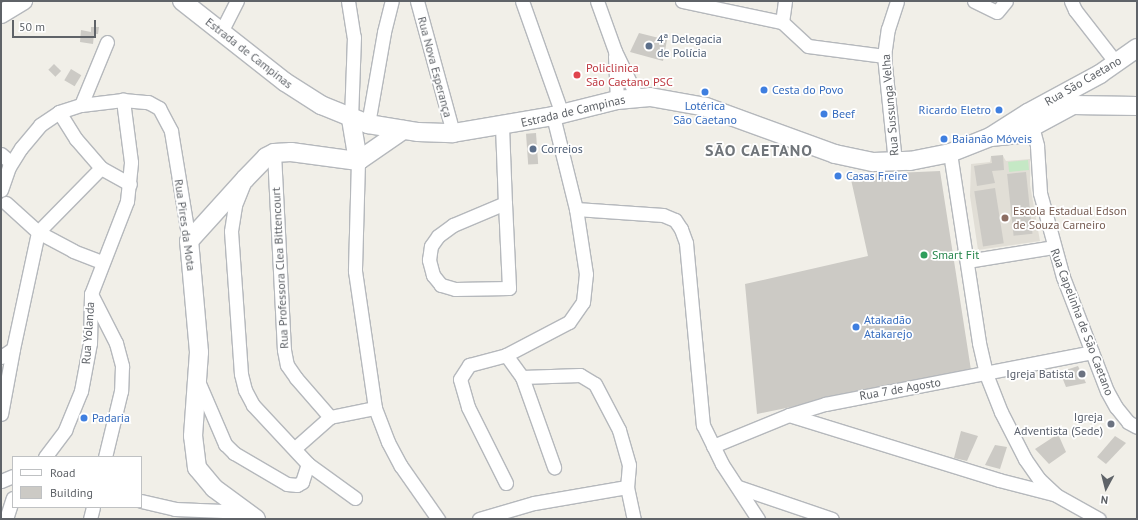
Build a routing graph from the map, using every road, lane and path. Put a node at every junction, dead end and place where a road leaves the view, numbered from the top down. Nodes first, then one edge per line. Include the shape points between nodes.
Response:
1 (23, 1) edge
2 (182, 1) edge
3 (237, 1) edge
4 (348, 1) edge
5 (392, 1) edge
6 (417, 1) edge
7 (522, 1) edge
8 (597, 1) edge
9 (682, 1) edge
10 (785, 1) edge
11 (897, 1) edge
12 (974, 1) edge
13 (1006, 1) edge
14 (1071, 1) edge
15 (1, 14) edge
16 (782, 22) junction
17 (221, 32) junction
18 (107, 42) dead end
19 (1137, 48) edge
20 (615, 51) junction
21 (884, 56) junction
22 (1116, 64) junction
23 (1100, 74) junction
24 (637, 97) junction
25 (123, 100) junction
26 (617, 100) junction
27 (81, 105) junction
28 (1113, 105) junction
29 (1137, 106) edge
30 (59, 112) junction
31 (557, 115) junction
32 (1031, 120) junction
33 (359, 121) junction
34 (502, 126) junction
35 (403, 130) junction
36 (453, 133) junction
37 (274, 153) junction
38 (950, 153) junction
39 (1, 154) edge
40 (358, 161) junction
41 (895, 162) junction
42 (11, 164) junction
43 (101, 168) junction
44 (245, 179) junction
45 (130, 184) junction
46 (1, 190) edge
47 (6, 202) dead end
48 (505, 203) junction
49 (576, 209) junction
50 (38, 232) junction
51 (189, 241) junction
52 (1053, 247) junction
53 (967, 261) junction
54 (102, 262) junction
55 (91, 294) junction
56 (13, 349) junction
57 (1092, 352) junction
58 (506, 355) junction
59 (1, 357) edge
60 (986, 374) junction
61 (522, 377) junction
62 (198, 379) junction
63 (375, 408) junction
64 (1, 414) edge
65 (789, 415) junction
66 (330, 417) junction
67 (1137, 427) edge
68 (713, 446) junction
69 (295, 448) junction
70 (46, 456) edge
71 (105, 456) edge
72 (308, 464) junction
73 (554, 467) dead end
74 (12, 476) edge
75 (1, 481) edge
76 (506, 483) dead end
77 (627, 487) junction
78 (738, 487) junction
79 (1056, 495) junction
80 (355, 498) dead end
81 (12, 501) edge
82 (142, 501) edge
83 (93, 508) edge
84 (1081, 515) edge
85 (252, 516) edge
86 (6, 519) edge
87 (90, 519) edge
88 (438, 519) edge
89 (479, 519) edge
90 (634, 519) edge
91 (758, 519) edge
92 (832, 519) edge
93 (1099, 519) edge

1 - 15 main road
2 - 17 main road, Estrada de Campinas
3 - 17 street
4 - 33 street via 354,37
5 - 33 street
6 - 36 street, Rua Nova Esperança
7 - 31 street
8 - 20 street
9 - 16 street
10 - 16 street
11 - 21 street, Rua Sussunga Velha via 888,29
12 - 13 street via 997,12
14 - 22 street
16 - 21 street via 808,46
17 - 33 main road, Estrada de Campinas via 285,82 321,105
18 - 27 street
19 - 22 main road, Rua São Caetano
20 - 24 street
20 - 26 street
21 - 41 street, Rua Sussunga Velha
22 - 23 main road, Rua São Caetano
23 - 28 main road via 1098,90 1104,99
23 - 32 main road, Rua São Caetano
24 - 26 main road, Estrada de Campinas
24 - 41 main road, Estrada de Campinas via 668,99 706,107 855,159
25 - 27 street, Rua Pires da Mota
25 - 45 street, Rua Yolanda via 128,128
25 - 51 street, Rua Pires da Mota via 148,102 159,108 166,118 171,131
26 - 31 main road, Estrada de Campinas
27 - 30 street, Rua Pires da Mota
28 - 29 main road
28 - 32 main road via 1073,105
30 - 42 street, Rua Pires da Mota via 40,125
30 - 43 street via 76,139
31 - 34 main road, Estrada de Campinas
31 - 49 street
32 - 38 main road, Estrada de Campinas
32 - 52 street, Rua Capelinha de São Caetano via 1040,193
33 - 35 main road, Estrada de Campinas
33 - 40 main road
34 - 36 main road, Estrada de Campinas
34 - 48 street
35 - 36 main road, Estrada de Campinas
35 - 40 main road
37 - 40 main road via 291,152
37 - 44 main road via 266,157
37 - 66 street, Rua Professora Clea Bittencourt via 284,350 288,365 296,378
38 - 41 main road, Estrada de Campinas
38 - 53 street
39 - 42 street
40 - 63 street via 355,270
42 - 46 street, Rua Pires da Mota
43 - 45 street
43 - 50 street
44 - 51 main road
44 - 69 street via 235,205 231,231 241,374 245,390 253,405
45 - 54 street, Rua Yolanda via 127,200
47 - 50 street
48 - 48 street via 509,288 455,289 441,285 433,275 429,260 431,246 438,236 453,225
49 - 58 street via 586,274 583,302 569,322
49 - 68 street via 663,215 675,220 681,229 686,243 699,406 702,425
50 - 54 street
50 - 56 street
51 - 62 main road, Rua Pires da Mota via 199,352
52 - 53 street
52 - 57 street, Rua Capelinha de São Caetano
53 - 60 street
54 - 55 street, Rua Yolanda
55 - 70 street, Rua Yolanda via 90,342 81,391 65,430
55 - 71 street via 116,344 122,366 120,391
56 - 59 street
56 - 64 street
57 - 60 street, Rua 7 de Agosto
57 - 67 street, Rua Capelinha de São Caetano via 1116,407 1128,422
58 - 61 street
58 - 76 street via 469,365 460,379 468,407
60 - 65 street, Rua 7 de Agosto via 825,404
60 - 79 street via 1001,412 1025,459 1039,479
61 - 73 street
61 - 77 street via 580,375 591,379 619,430 629,465
62 - 72 street via 225,444 234,453 287,484 297,485 302,482
62 - 85 main road, Rua Pires da Mota via 193,436 197,468 214,488
63 - 66 street
63 - 88 street via 388,442 401,466
65 - 68 street, Rua 7 de Agosto
65 - 79 street
66 - 69 street
68 - 78 street
69 - 72 street
72 - 80 street
74 - 75 street
77 - 89 street via 534,503
77 - 90 street
78 - 91 street
78 - 92 street
79 - 84 street
81 - 86 street
82 - 85 street via 175,509
83 - 87 street
84 - 93 street

